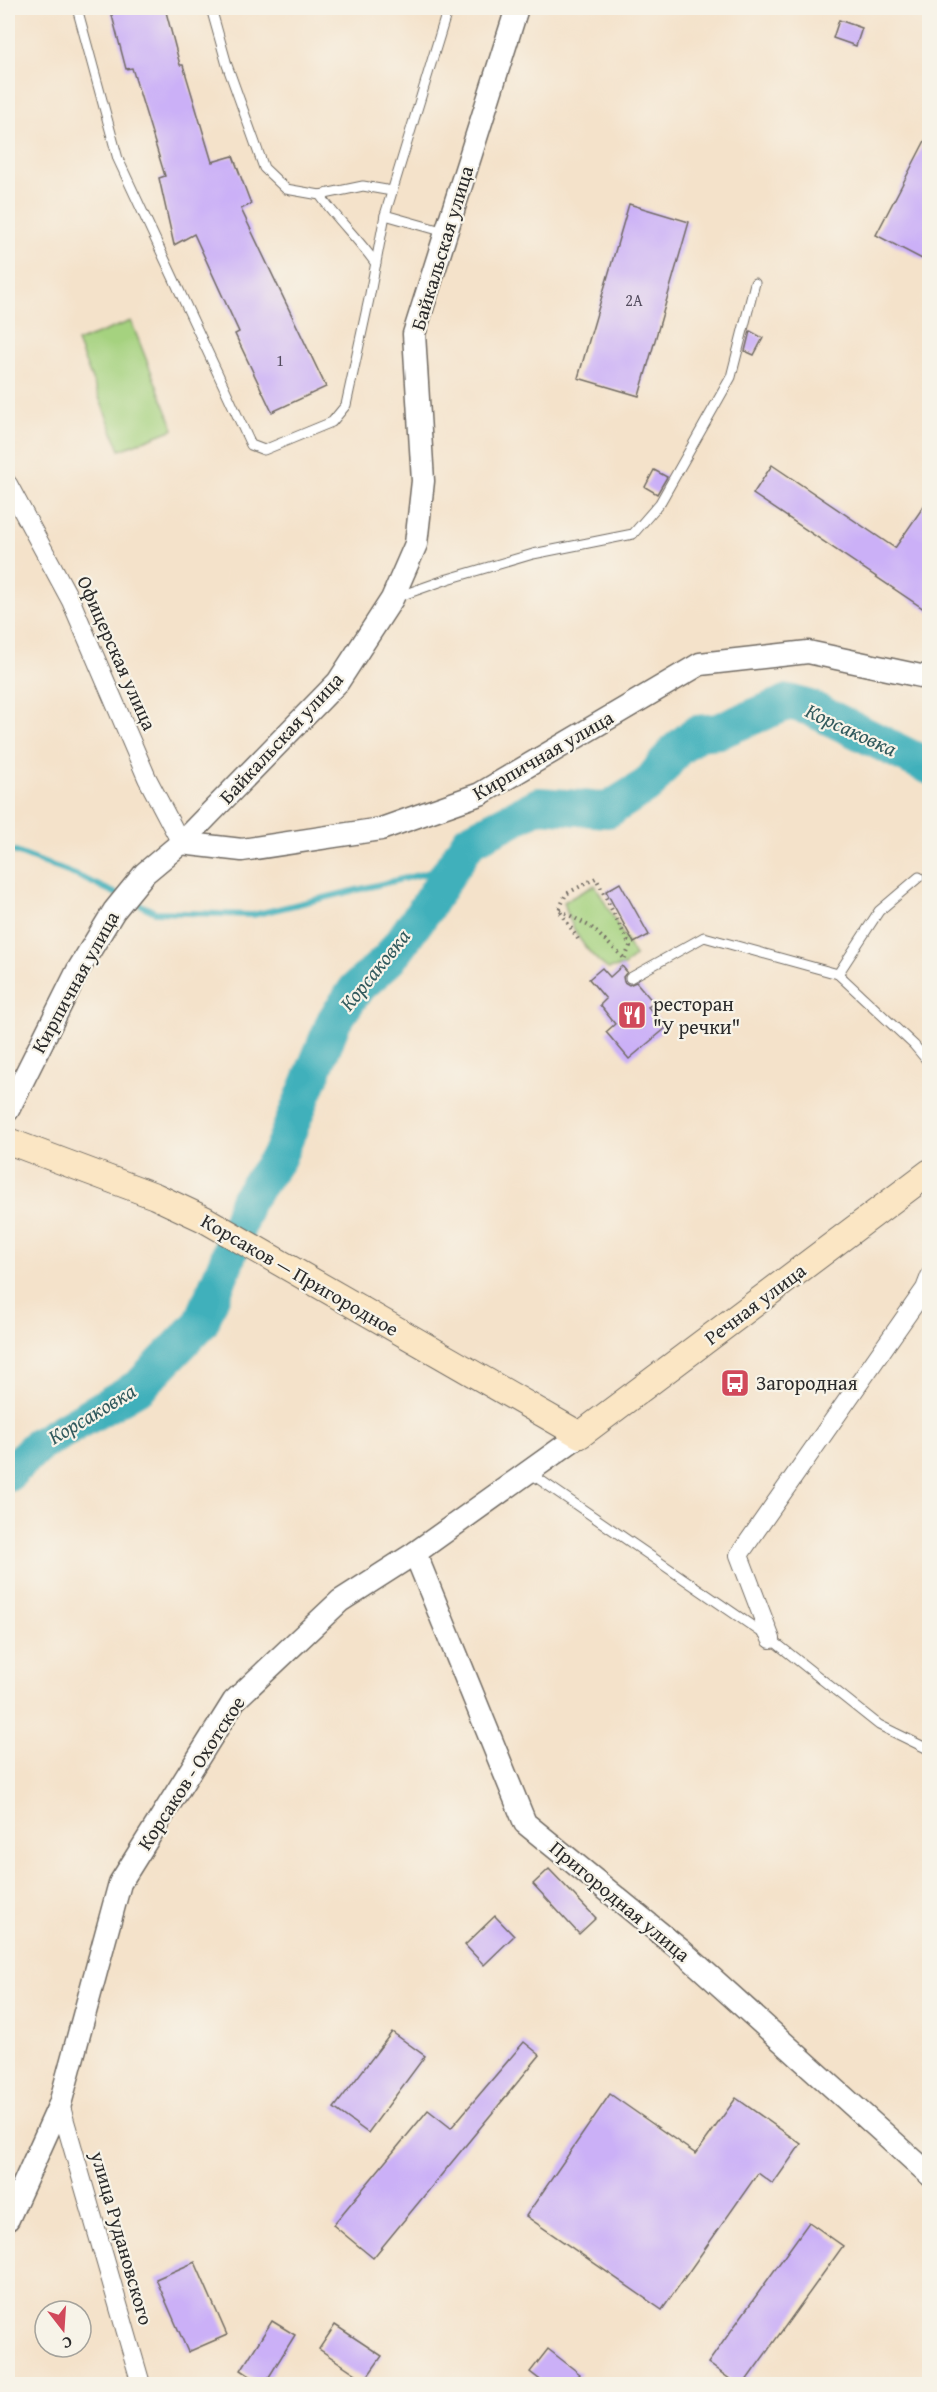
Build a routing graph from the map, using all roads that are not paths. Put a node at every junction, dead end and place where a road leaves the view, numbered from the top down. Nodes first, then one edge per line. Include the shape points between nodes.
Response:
1 (77, 8) edge
2 (211, 8) edge
3 (448, 8) edge
4 (517, 8) edge
5 (392, 191) junction
6 (320, 195) junction
7 (385, 215) junction
8 (446, 232) junction
9 (376, 264) junction
10 (755, 283) dead end
11 (8, 484) edge
12 (392, 599) junction
13 (930, 678) edge
14 (181, 843) junction
15 (919, 877) dead end
16 (838, 974) junction
17 (634, 976) road end
18 (930, 1064) edge
19 (8, 1110) edge
20 (8, 1141) edge
21 (930, 1172) edge
22 (930, 1276) edge
23 (580, 1435) junction
24 (530, 1473) junction
25 (415, 1553) junction
26 (771, 1639) junction
27 (930, 1750) edge
28 (60, 2104) junction
29 (930, 2175) edge
30 (8, 2218) edge
31 (141, 2385) edge

1 - 9 lane via 118,159 251,445 264,450 332,422 346,405
2 - 6 lane via 264,168 286,189
3 - 5 lane
4 - 8 street, Байкальская улица
5 - 6 lane via 363,186
5 - 7 lane
6 - 9 lane
7 - 8 lane
7 - 9 lane
8 - 12 street, Байкальская улица via 414,334 423,481 416,544
10 - 12 lane via 731,377 660,503 633,534 533,554
11 - 14 street, Офицерская улица via 70,601 147,778
12 - 14 street, Байкальская улица via 338,682
13 - 14 street, Кирпичная улица via 808,652 700,664 480,794 381,829 242,850
14 - 19 street, Кирпичная улица via 145,873 114,910 78,970
15 - 16 lane via 879,911
16 - 17 lane via 704,937
16 - 18 lane
20 - 23 main road, Корсаков — Пригородное via 155,1196 204,1219
21 - 23 main road, Речная улица
22 - 26 street via 925,1289 739,1555
23 - 24 street, Корсаков - Охотское
24 - 25 street, Корсаков - Охотское
24 - 26 lane
25 - 28 street, Корсаков - Охотское via 340,1600 234,1701 120,1883
25 - 29 street, Пригородная улица via 525,1823 683,1952
26 - 27 lane via 879,1725
28 - 30 street, Корсаков - Охотское
28 - 31 street, улица Рудановского

